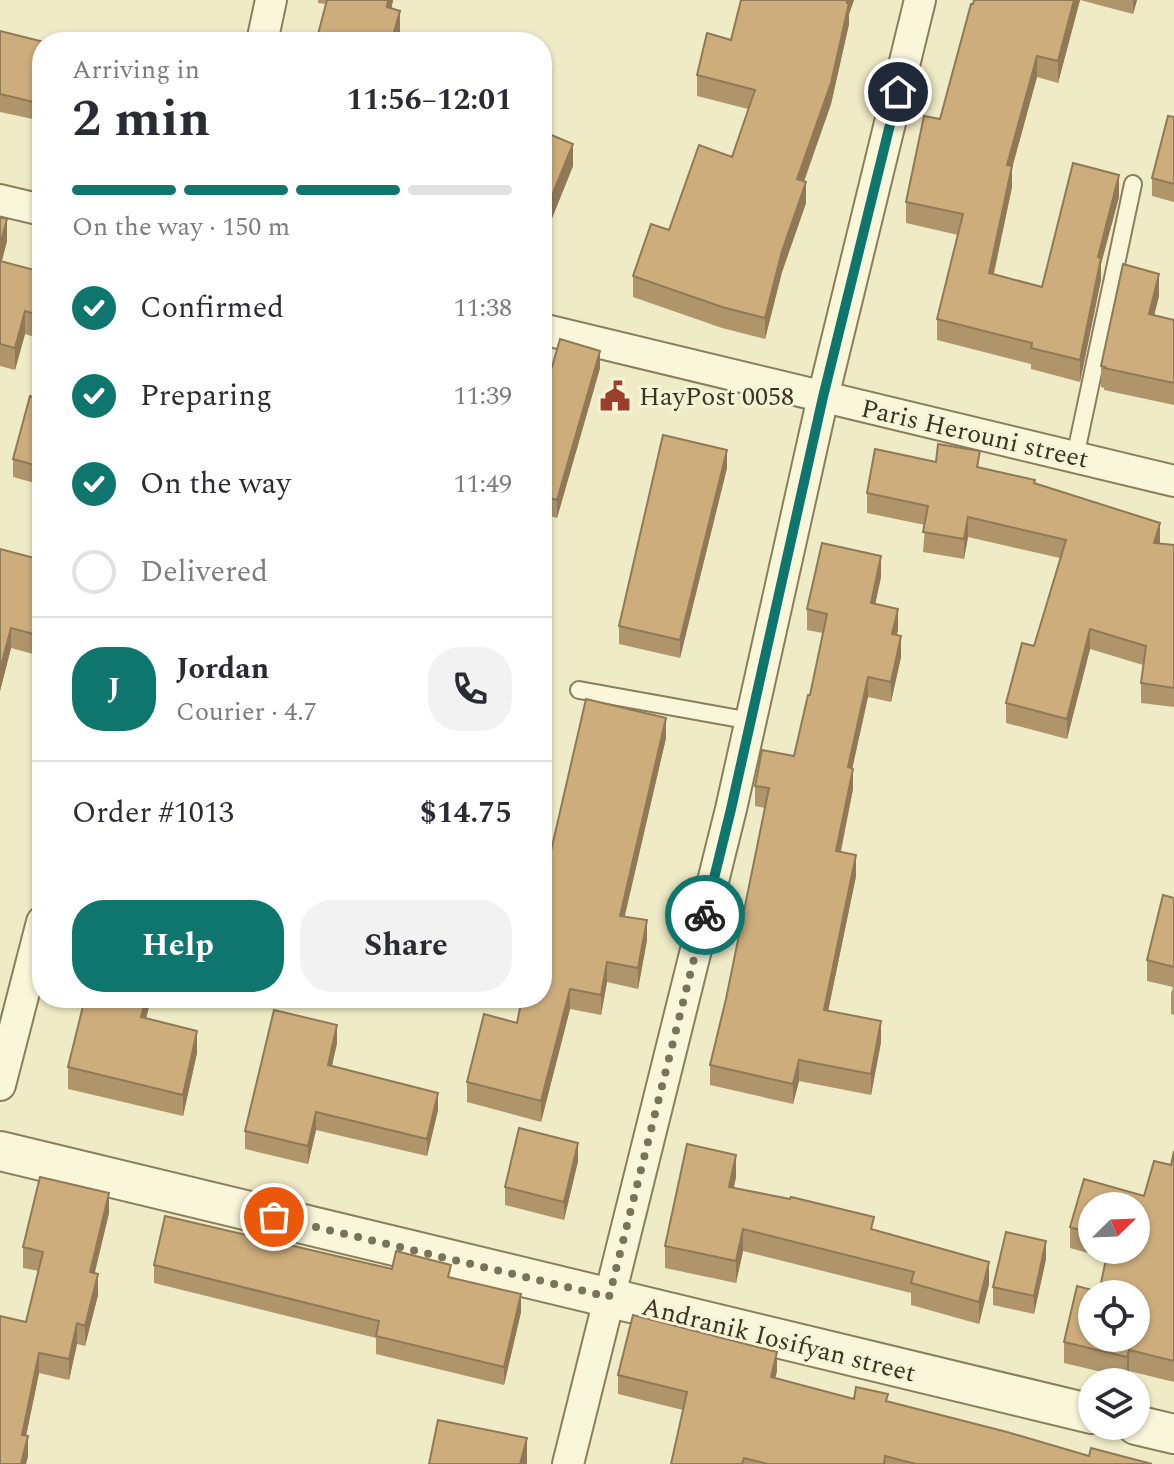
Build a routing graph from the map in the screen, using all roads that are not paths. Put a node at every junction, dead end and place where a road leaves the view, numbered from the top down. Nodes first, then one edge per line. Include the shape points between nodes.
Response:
1 (271, 0) edge
2 (920, 0) edge
3 (264, 32) edge
4 (1133, 184) dead end
5 (0, 200) edge
6 (32, 208) edge
7 (552, 331) edge
8 (823, 397) junction
9 (1075, 457) junction
10 (1174, 481) edge
11 (579, 690) dead end
12 (751, 721) junction
13 (32, 961) edge
14 (0, 1085) edge
15 (0, 1151) edge
16 (609, 1297) junction
17 (1078, 1411) edge
18 (1150, 1428) edge
19 (1174, 1434) edge
20 (568, 1464) edge

1 - 3 street
2 - 8 street
4 - 9 lane
5 - 6 street
7 - 8 street, Paris Herouni street
8 - 9 street, Paris Herouni street
8 - 12 street
9 - 10 street, Paris Herouni street
11 - 12 lane
12 - 16 street
13 - 14 street
15 - 16 street, Andranik Iosifyan street
16 - 17 street, Andranik Iosifyan street
16 - 20 street
18 - 19 street

